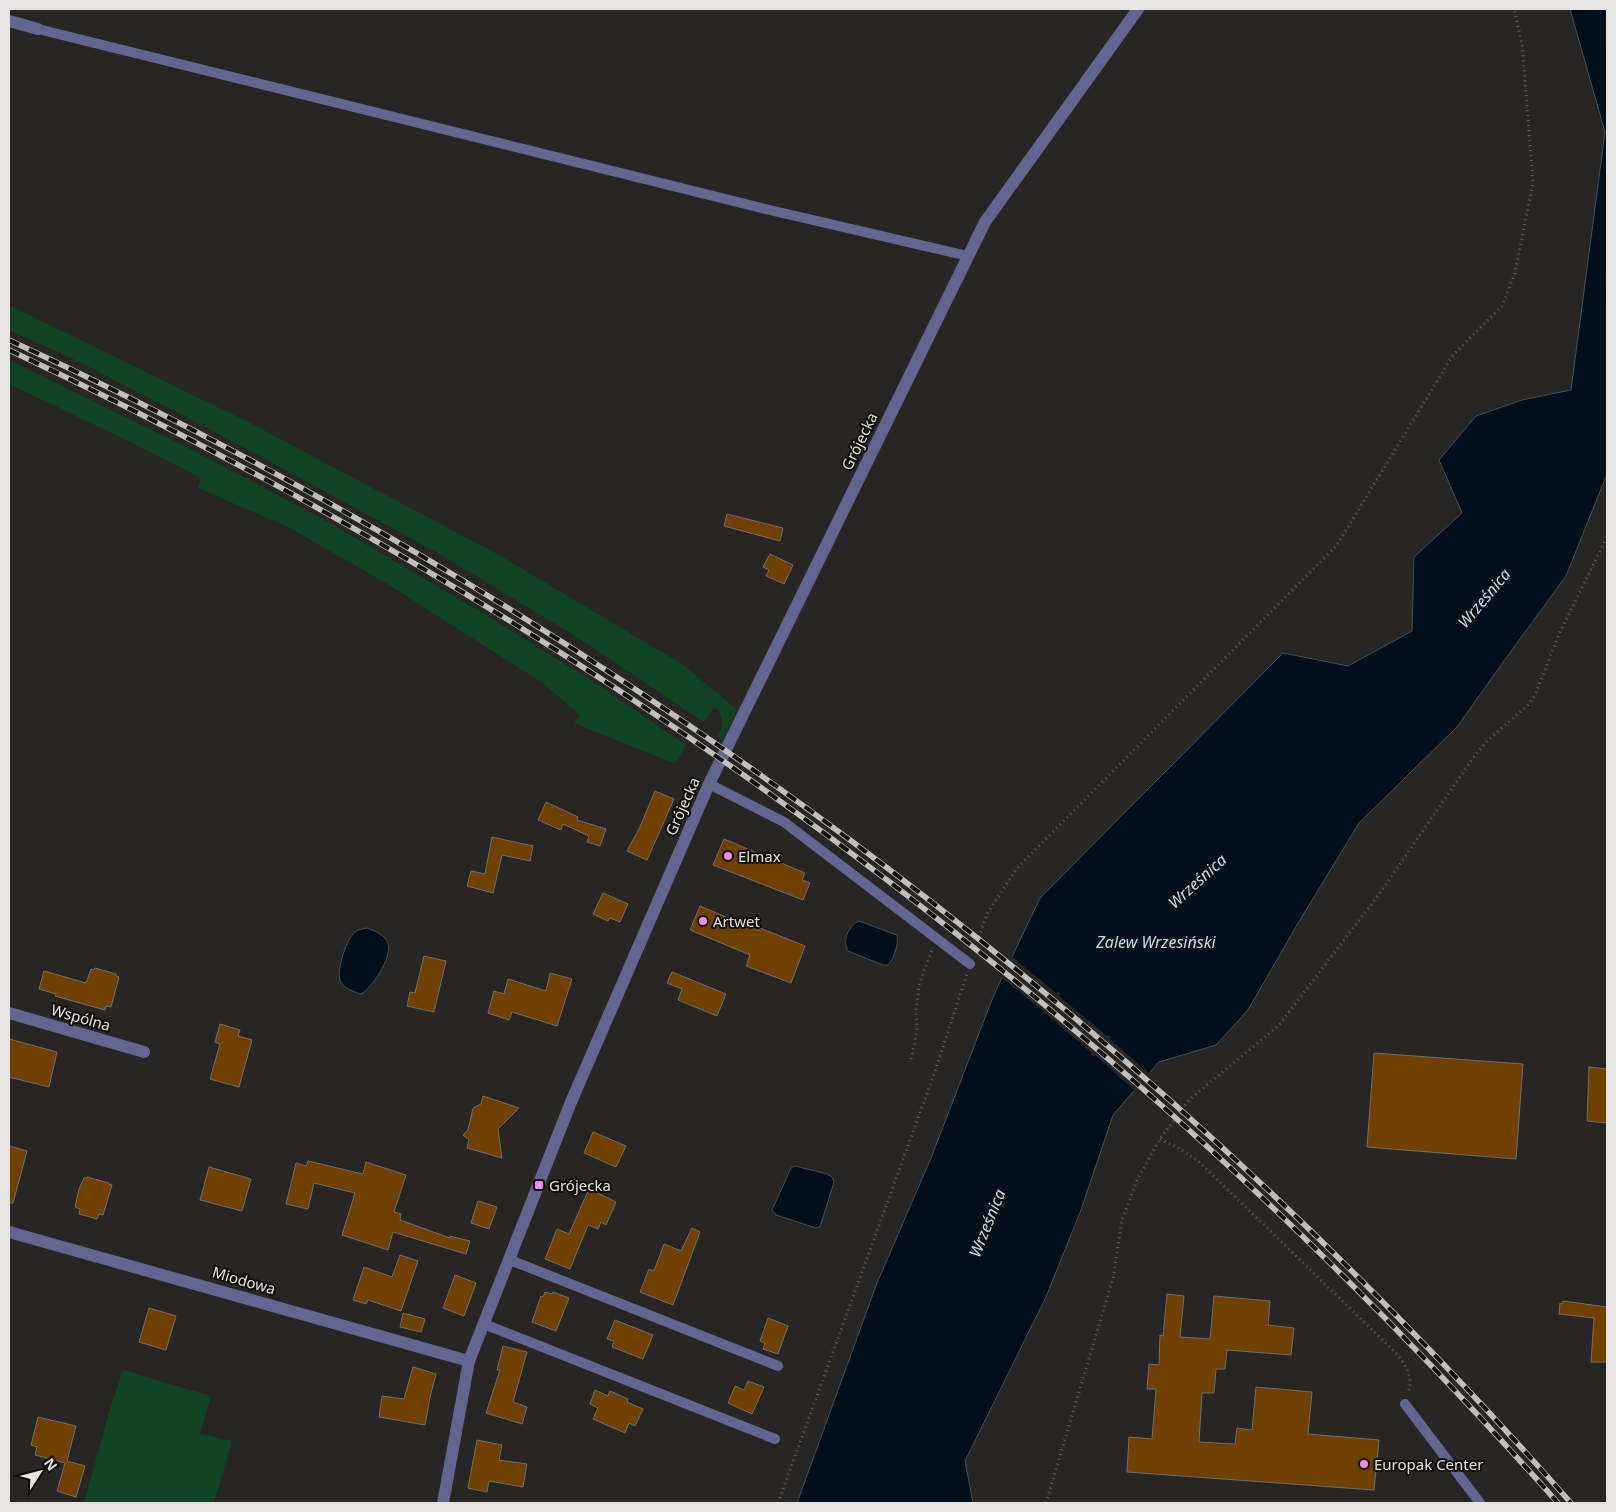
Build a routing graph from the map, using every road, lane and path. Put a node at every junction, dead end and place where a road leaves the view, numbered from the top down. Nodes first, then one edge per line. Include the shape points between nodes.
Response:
1 (1138, 9) edge
2 (1514, 9) edge
3 (9, 21) edge
4 (38, 29) joint
5 (968, 256) junction
6 (1607, 537) edge
7 (710, 784) junction
8 (939, 938) junction
9 (970, 964) junction
10 (9, 1013) edge
11 (144, 1052) dead end
12 (910, 1059) dead end
13 (1160, 1139) junction
14 (9, 1232) edge
15 (510, 1260) junction
16 (484, 1324) junction
17 (469, 1361) junction
18 (778, 1366) dead end
19 (1404, 1404) joint
20 (776, 1439) dead end
21 (443, 1503) edge
22 (778, 1503) edge
23 (1046, 1503) edge
24 (1480, 1503) edge

1 - 5 street, Grójecka via 985,222
2 - 9 path via 1522,43 1533,183 1515,273 1502,306 1453,355 1337,545 1017,868 987,914
3 - 4 street
4 - 5 lane
5 - 7 street, Grójecka
6 - 13 path via 1528,705 1486,741 1380,893 1277,1027 1190,1100
7 - 8 lane via 784,822
7 - 15 street, Grójecka via 571,1102
8 - 9 lane
8 - 12 path via 919,984 918,1031
9 - 22 path
10 - 11 street, Wspólna
13 - 19 path via 1198,1161 1394,1351 1406,1366 1412,1383
13 - 23 path via 1138,1178 1122,1220 1114,1278
14 - 17 street, Miodowa
15 - 16 street, Grójecka
15 - 18 lane
16 - 17 street, Grójecka
16 - 20 lane
17 - 21 street, Grójecka
19 - 24 lane

